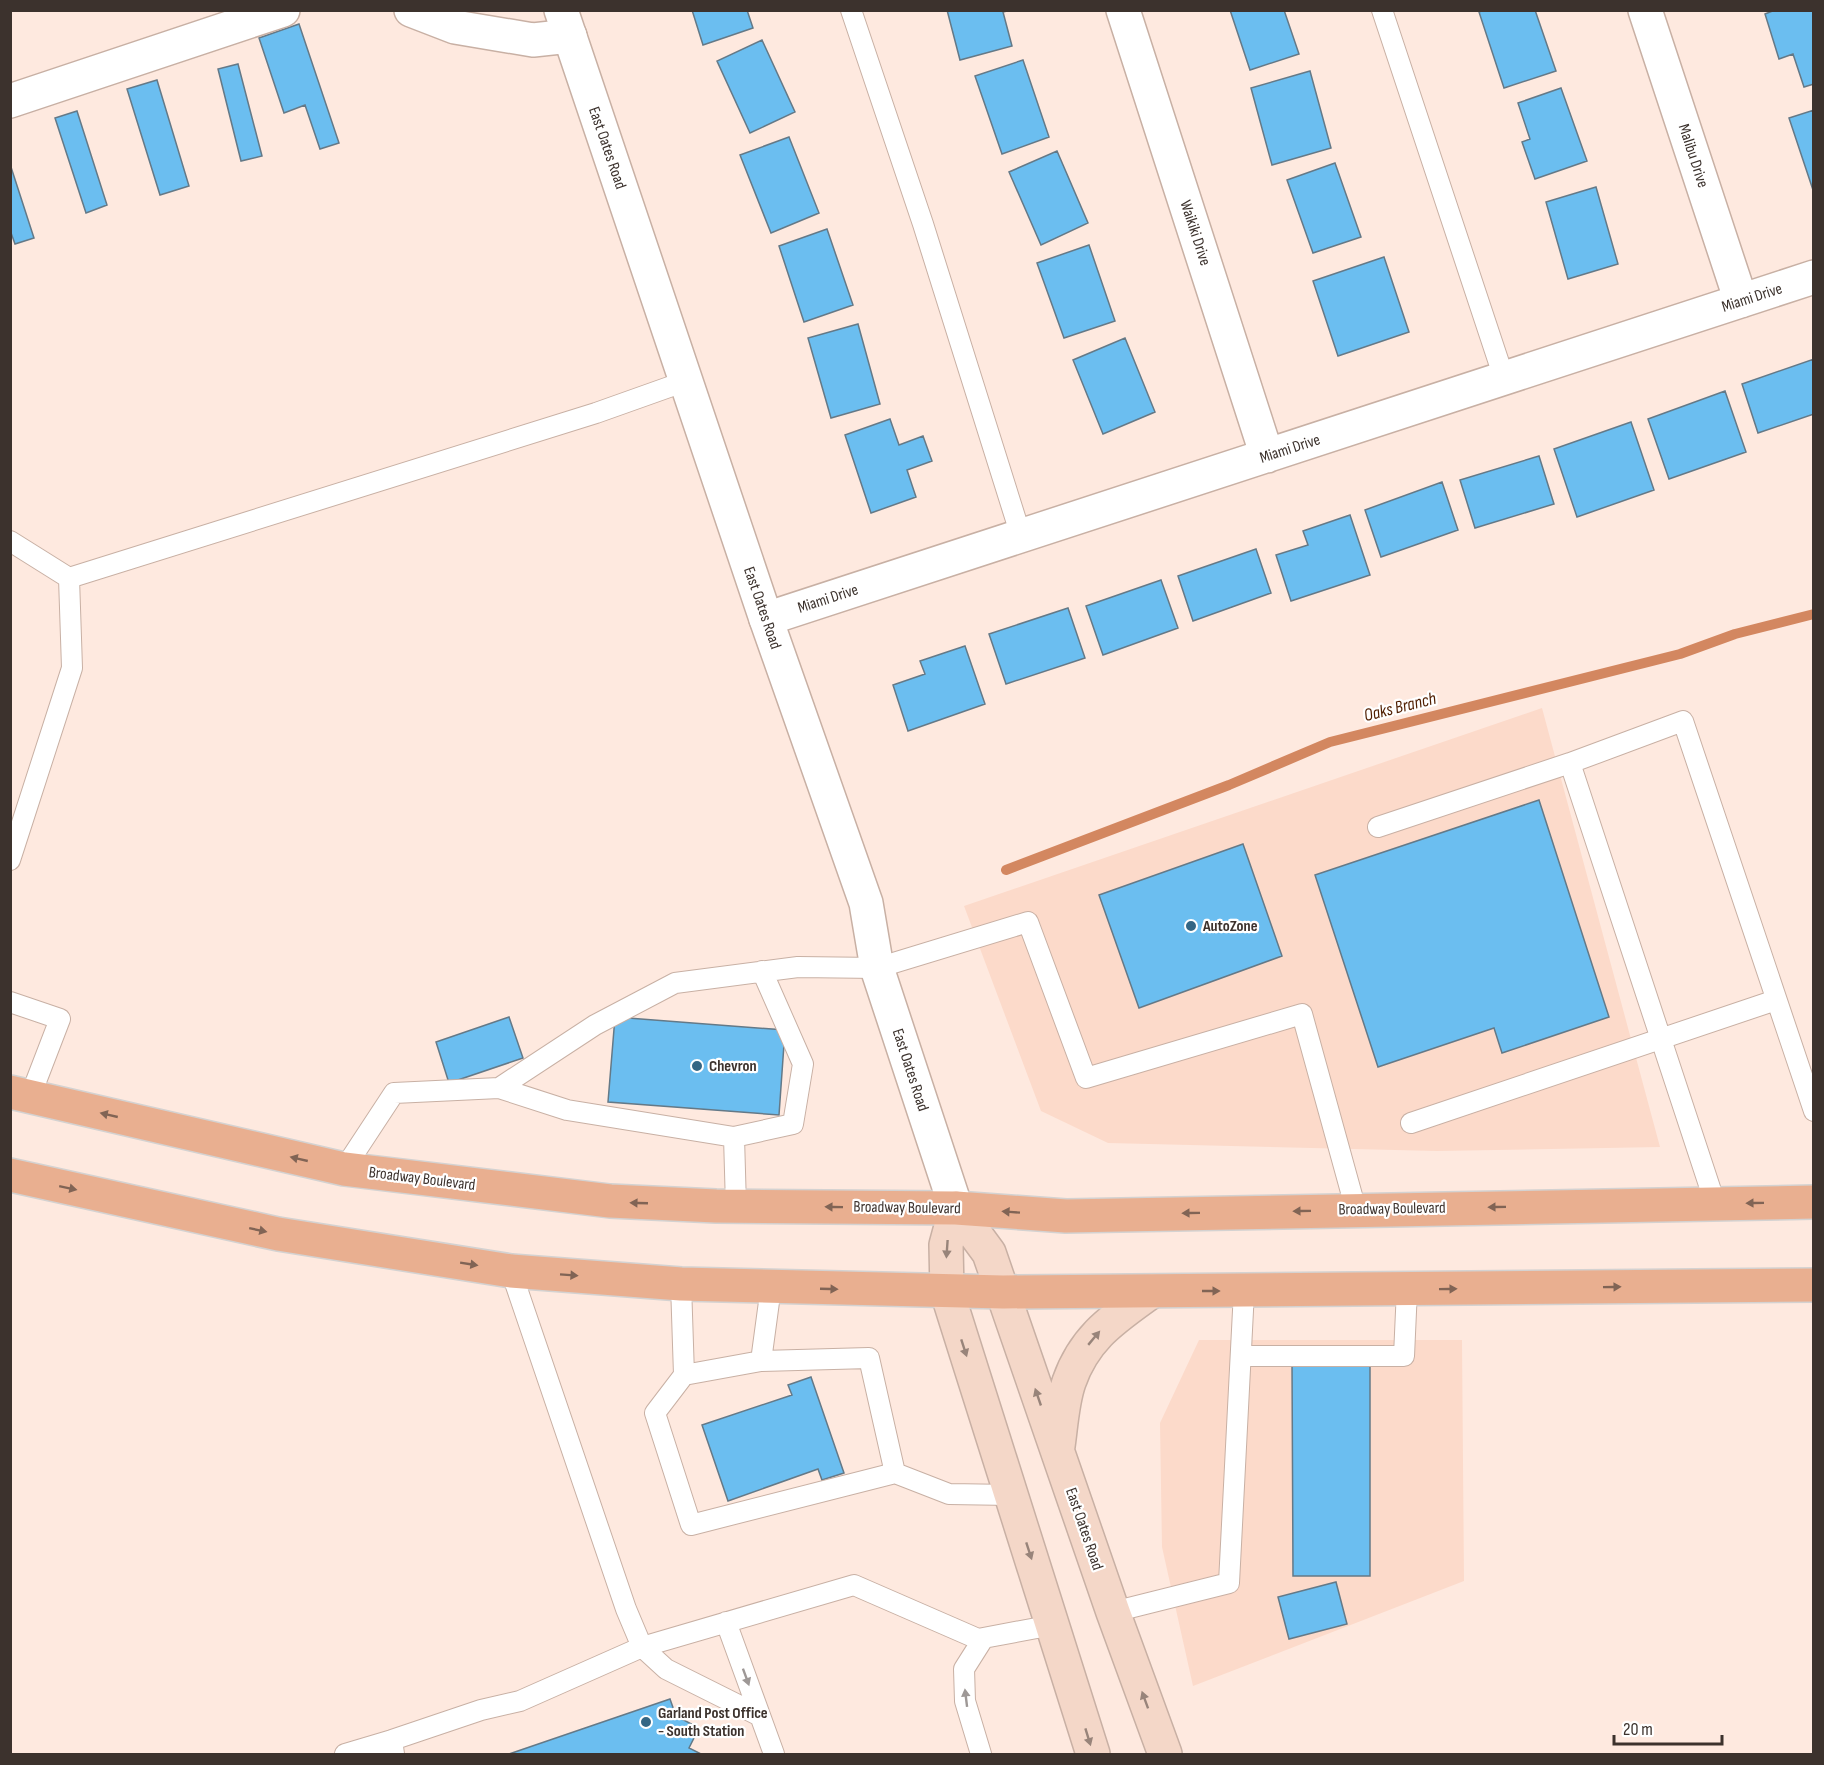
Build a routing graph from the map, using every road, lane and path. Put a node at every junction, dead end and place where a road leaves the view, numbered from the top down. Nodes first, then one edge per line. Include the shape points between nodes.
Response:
1 (283, 10) edge
2 (411, 10) edge
3 (851, 10) edge
4 (1123, 10) edge
5 (1382, 10) edge
6 (1645, 10) edge
7 (565, 23) edge
8 (10, 100) edge
9 (1814, 277) edge
10 (1741, 301) junction
11 (1504, 378) junction
12 (686, 381) junction
13 (1267, 456) junction
14 (1021, 536) junction
15 (10, 541) edge
16 (69, 578) junction
17 (765, 619) junction
18 (1570, 763) junction
19 (1378, 827) dead end
20 (10, 860) edge
21 (877, 968) junction
22 (762, 971) junction
23 (1776, 1000) junction
24 (10, 1002) edge
25 (1661, 1039) junction
26 (499, 1088) junction
27 (20, 1094) edge
28 (1814, 1111) edge
29 (1411, 1123) dead end
30 (734, 1137) junction
31 (344, 1169) junction
32 (10, 1175) edge
33 (1814, 1202) edge
34 (1714, 1203) junction
35 (736, 1206) junction
36 (956, 1208) junction
37 (1356, 1210) junction
38 (511, 1271) junction
39 (681, 1284) junction
40 (1814, 1285) edge
41 (771, 1287) junction
42 (1407, 1289) junction
43 (1244, 1291) junction
44 (947, 1292) junction
45 (1003, 1292) junction
46 (1152, 1292) junction
47 (1241, 1356) junction
48 (761, 1361) junction
49 (684, 1375) junction
50 (1057, 1451) junction
51 (896, 1473) junction
52 (1011, 1495) junction
53 (1113, 1612) junction
54 (726, 1622) junction
55 (1053, 1625) junction
56 (983, 1639) junction
57 (642, 1647) junction
58 (760, 1716) junction
59 (393, 1747) edge
60 (345, 1755) edge
61 (774, 1755) edge
62 (981, 1755) edge
63 (1093, 1755) edge
64 (1165, 1755) edge

1 - 8 street
2 - 7 street via 455,27 532,40
3 - 14 lane
4 - 13 street, Waikiki Drive
5 - 11 lane
6 - 10 street, Malibu Drive
7 - 12 street, East Oates Road
9 - 10 street, Miami Drive
10 - 11 street, Miami Drive
11 - 13 street, Miami Drive
12 - 16 lane via 597,413
12 - 17 street, East Oates Road
13 - 14 street, Miami Drive
14 - 17 street, Miami Drive
15 - 16 lane
16 - 20 lane via 72,668
17 - 21 street, East Oates Road via 866,903
18 - 19 lane
18 - 23 lane via 1683,721
18 - 25 lane
21 - 22 lane via 798,967
21 - 36 street, East Oates Road
21 - 37 lane via 1028,922 1086,1078 1302,1014
22 - 26 lane via 675,983 595,1025
22 - 30 lane via 803,1064 793,1124
23 - 25 lane
23 - 28 lane
24 - 27 lane via 60,1019
25 - 29 lane
25 - 34 lane
26 - 30 lane via 567,1110
26 - 31 lane via 394,1093
31 -> 27 main road, Broadway Boulevard
30 - 35 lane
35 -> 31 main road, Broadway Boulevard via 610,1202
32 -> 38 main road via 278,1234
33 -> 34 main road, Broadway Boulevard
34 -> 37 main road, Broadway Boulevard
36 -> 35 main road, Broadway Boulevard
37 -> 36 main road, Broadway Boulevard via 1066,1216
36 -> 44 main road via 946,1245
36 - 45 main road, East Oates Road via 989,1253
38 -> 39 main road
38 - 57 lane
39 - 41 main road
39 - 49 lane
42 -> 40 main road
41 -> 44 main road
41 - 48 lane
42 - 43 main road
42 - 47 lane via 1404,1356
46 -> 43 main road
43 - 47 lane
44 - 45 main road
44 -> 52 main road
45 - 46 main road
50 -> 45 main road, East Oates Road
50 -> 46 main road via 1068,1383 1085,1349 1099,1331
47 - 53 lane via 1229,1583
48 - 49 lane
48 - 51 lane via 869,1358
49 - 51 lane via 655,1413 692,1525
50 - 53 main road, East Oates Road
51 - 52 lane via 949,1494
52 -> 55 main road
64 -> 53 main road, East Oates Road
54 - 56 lane via 854,1585
54 - 57 lane
54 -> 58 lane
55 - 56 lane
55 -> 63 main road
62 -> 56 lane via 965,1701 964,1670
57 - 58 lane via 666,1669
57 - 59 lane via 520,1701 481,1710
58 - 61 lane
59 - 60 lane

